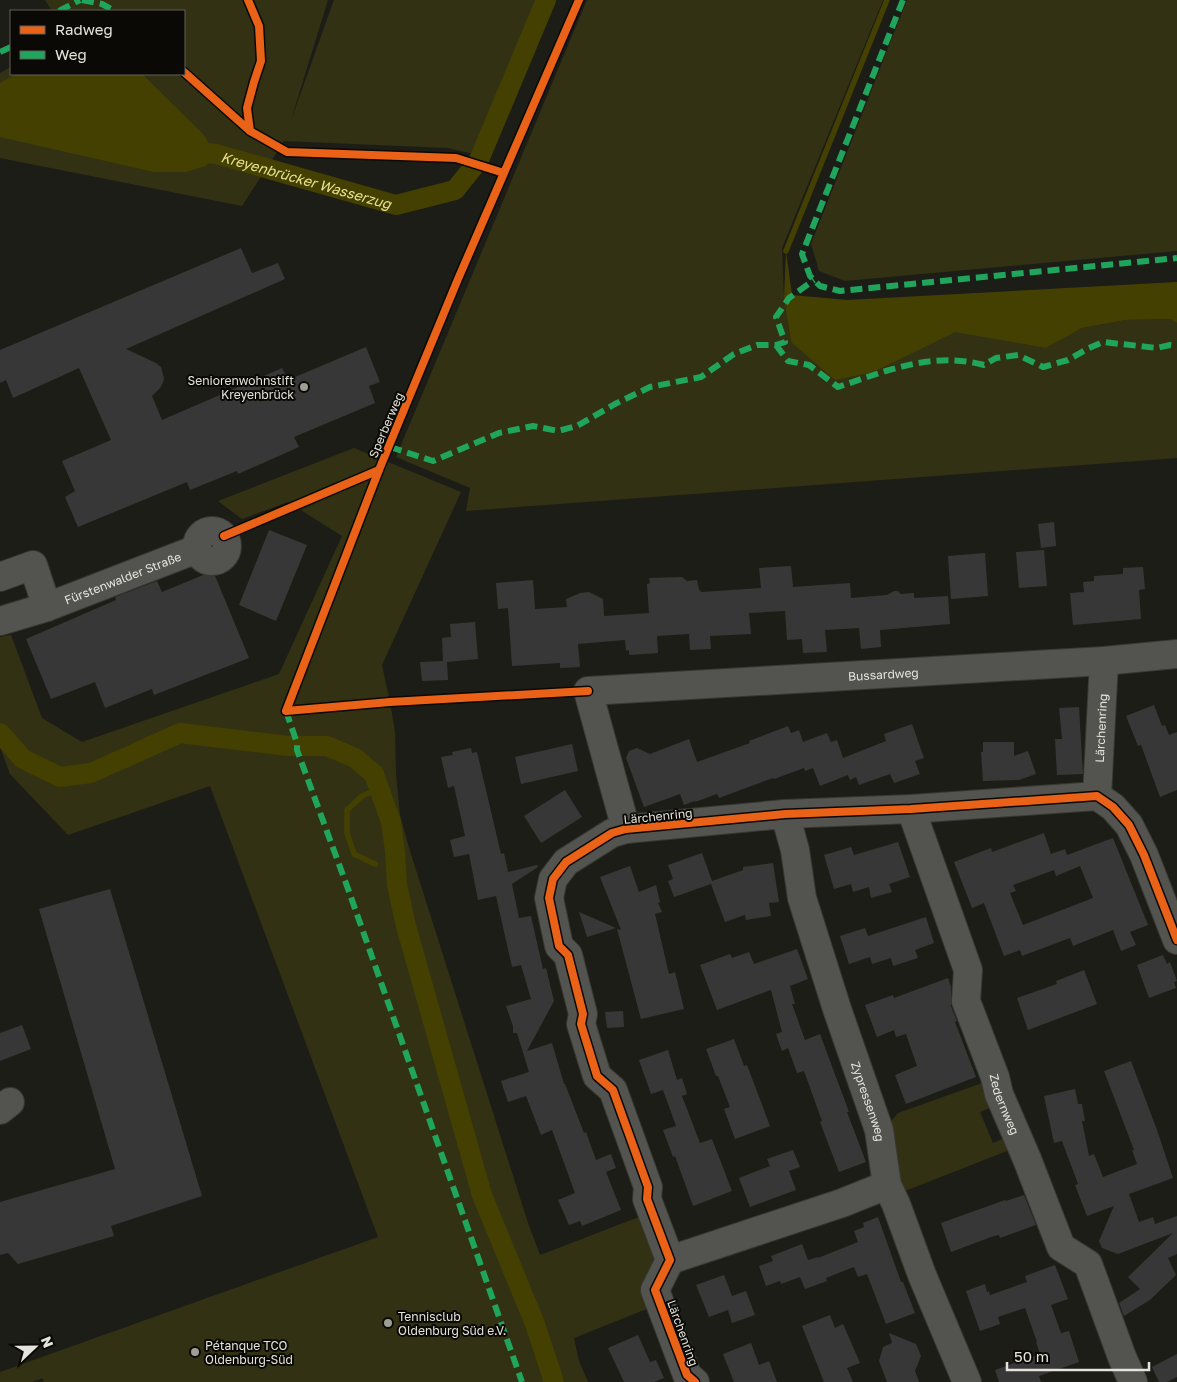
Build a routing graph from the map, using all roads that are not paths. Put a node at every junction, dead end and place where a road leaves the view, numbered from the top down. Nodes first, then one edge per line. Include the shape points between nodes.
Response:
1 (197, 549) dead end
2 (0, 577) edge
3 (47, 607) junction
4 (0, 621) edge
5 (1177, 654) edge
6 (1104, 661) junction
7 (588, 691) joint
8 (1097, 796) junction
9 (911, 809) junction
10 (784, 814) junction
11 (626, 829) junction
12 (1177, 940) edge
13 (887, 1185) junction
14 (670, 1260) junction
15 (695, 1382) edge
16 (967, 1382) edge
17 (1133, 1382) edge

1 - 3 street, Fürstenwalder Straße
2 - 3 street, Fürstenwalder Straße via 33,565
3 - 4 street, Fürstenwalder Straße
5 - 6 street, Bussardweg
6 - 7 street, Bussardweg
6 - 8 street, Lärchenring
7 - 11 street, Lärchenring
8 - 9 street, Lärchenring
8 - 12 street via 1113,807 1129,825
9 - 10 street, Lärchenring
9 - 17 street, Zedernweg via 968,970 966,1000 998,1094 1061,1247 1088,1264
10 - 11 street, Lärchenring
10 - 13 street, Zypressenweg via 795,850 802,898 879,1130
11 - 14 street, Lärchenring via 612,833 566,862 553,879 549,898 559,946 568,955 583,1014 581,1024 597,1076 613,1090
13 - 14 street
13 - 16 street, Zypressenweg
14 - 15 street, Lärchenring via 655,1290 687,1375

